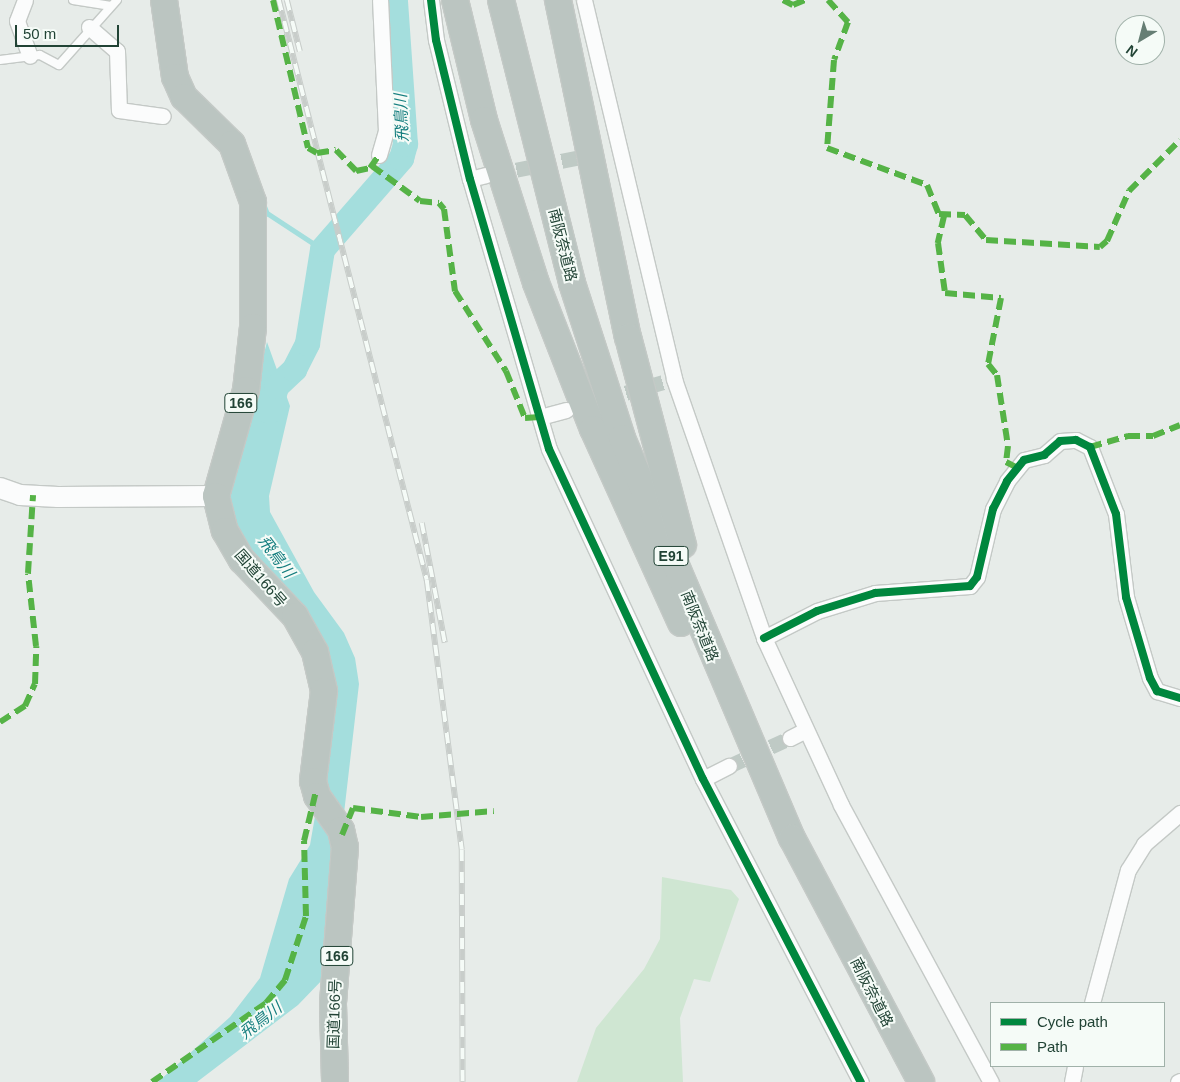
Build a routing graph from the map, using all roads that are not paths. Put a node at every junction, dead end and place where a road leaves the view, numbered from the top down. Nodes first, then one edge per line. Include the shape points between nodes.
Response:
1 (25, 0) edge
2 (73, 0) edge
3 (117, 0) edge
4 (164, 0) edge
5 (380, 0) edge
6 (431, 0) edge
7 (455, 0) edge
8 (492, 0) edge
9 (501, 0) edge
10 (558, 0) edge
11 (584, 0) edge
12 (110, 6) junction
13 (89, 27) junction
14 (30, 56) junction
15 (0, 60) edge
16 (162, 116) dead end
17 (619, 150) junction
18 (600, 153) tunnel mouth
19 (379, 155) dead end
20 (486, 175) tunnel mouth
21 (470, 179) junction
22 (566, 410) dead end
23 (540, 417) junction
24 (0, 488) edge
25 (216, 496) junction
26 (764, 638) junction
27 (1180, 698) edge
28 (725, 701) junction
29 (804, 731) junction
30 (790, 738) tunnel mouth
31 (729, 766) tunnel mouth
32 (703, 778) junction
33 (1180, 813) edge
34 (1092, 1002) edge
35 (1075, 1067) edge
36 (335, 1082) edge
37 (861, 1082) edge
38 (909, 1082) edge
39 (921, 1082) edge
40 (991, 1082) edge
41 (1072, 1082) edge

1 - 14 street via 17,21
2 - 12 lane
3 - 12 lane
4 - 25 highway, 166 via 175,77 184,97 232,144 253,202 253,327 246,390
5 - 19 street via 386,131
6 - 21 street via 436,40
7 - 28 highway via 484,120 536,283 597,438
8 - 28 highway, 南阪奈道路 / E91 via 568,285 616,442
9 - 28 highway, 南阪奈道路 / E91 via 572,283 620,428
10 - 28 highway via 628,337
11 - 17 street
12 - 13 lane
13 - 14 lane via 59,65 40,55
13 - 16 street via 117,51 120,110
14 - 15 lane
17 - 18 street
17 - 26 street via 674,379
20 - 21 street
21 - 23 street
22 - 23 street
23 - 32 street via 549,449
24 - 25 street via 20,495 58,497
25 - 36 highway, 国道166号 / 166 via 225,531 242,560 295,616 315,652 324,691 313,781 317,796 341,830 345,848 333,1004
26 - 27 street via 817,611 875,593 961,590 970,586 977,577 993,509 1007,482 1024,460 1044,456 1060,441 1076,440 1090,447 1116,514 1126,597 1150,678 1157,691
26 - 29 street
28 - 38 highway, 南阪奈道路 / E91 via 776,824
28 - 39 highway, 南阪奈道路 / E91 via 792,838
29 - 30 street
29 - 40 street via 947,1008
31 - 32 street
32 - 37 street
33 - 34 street via 1144,844 1128,870
35 - 41 street

